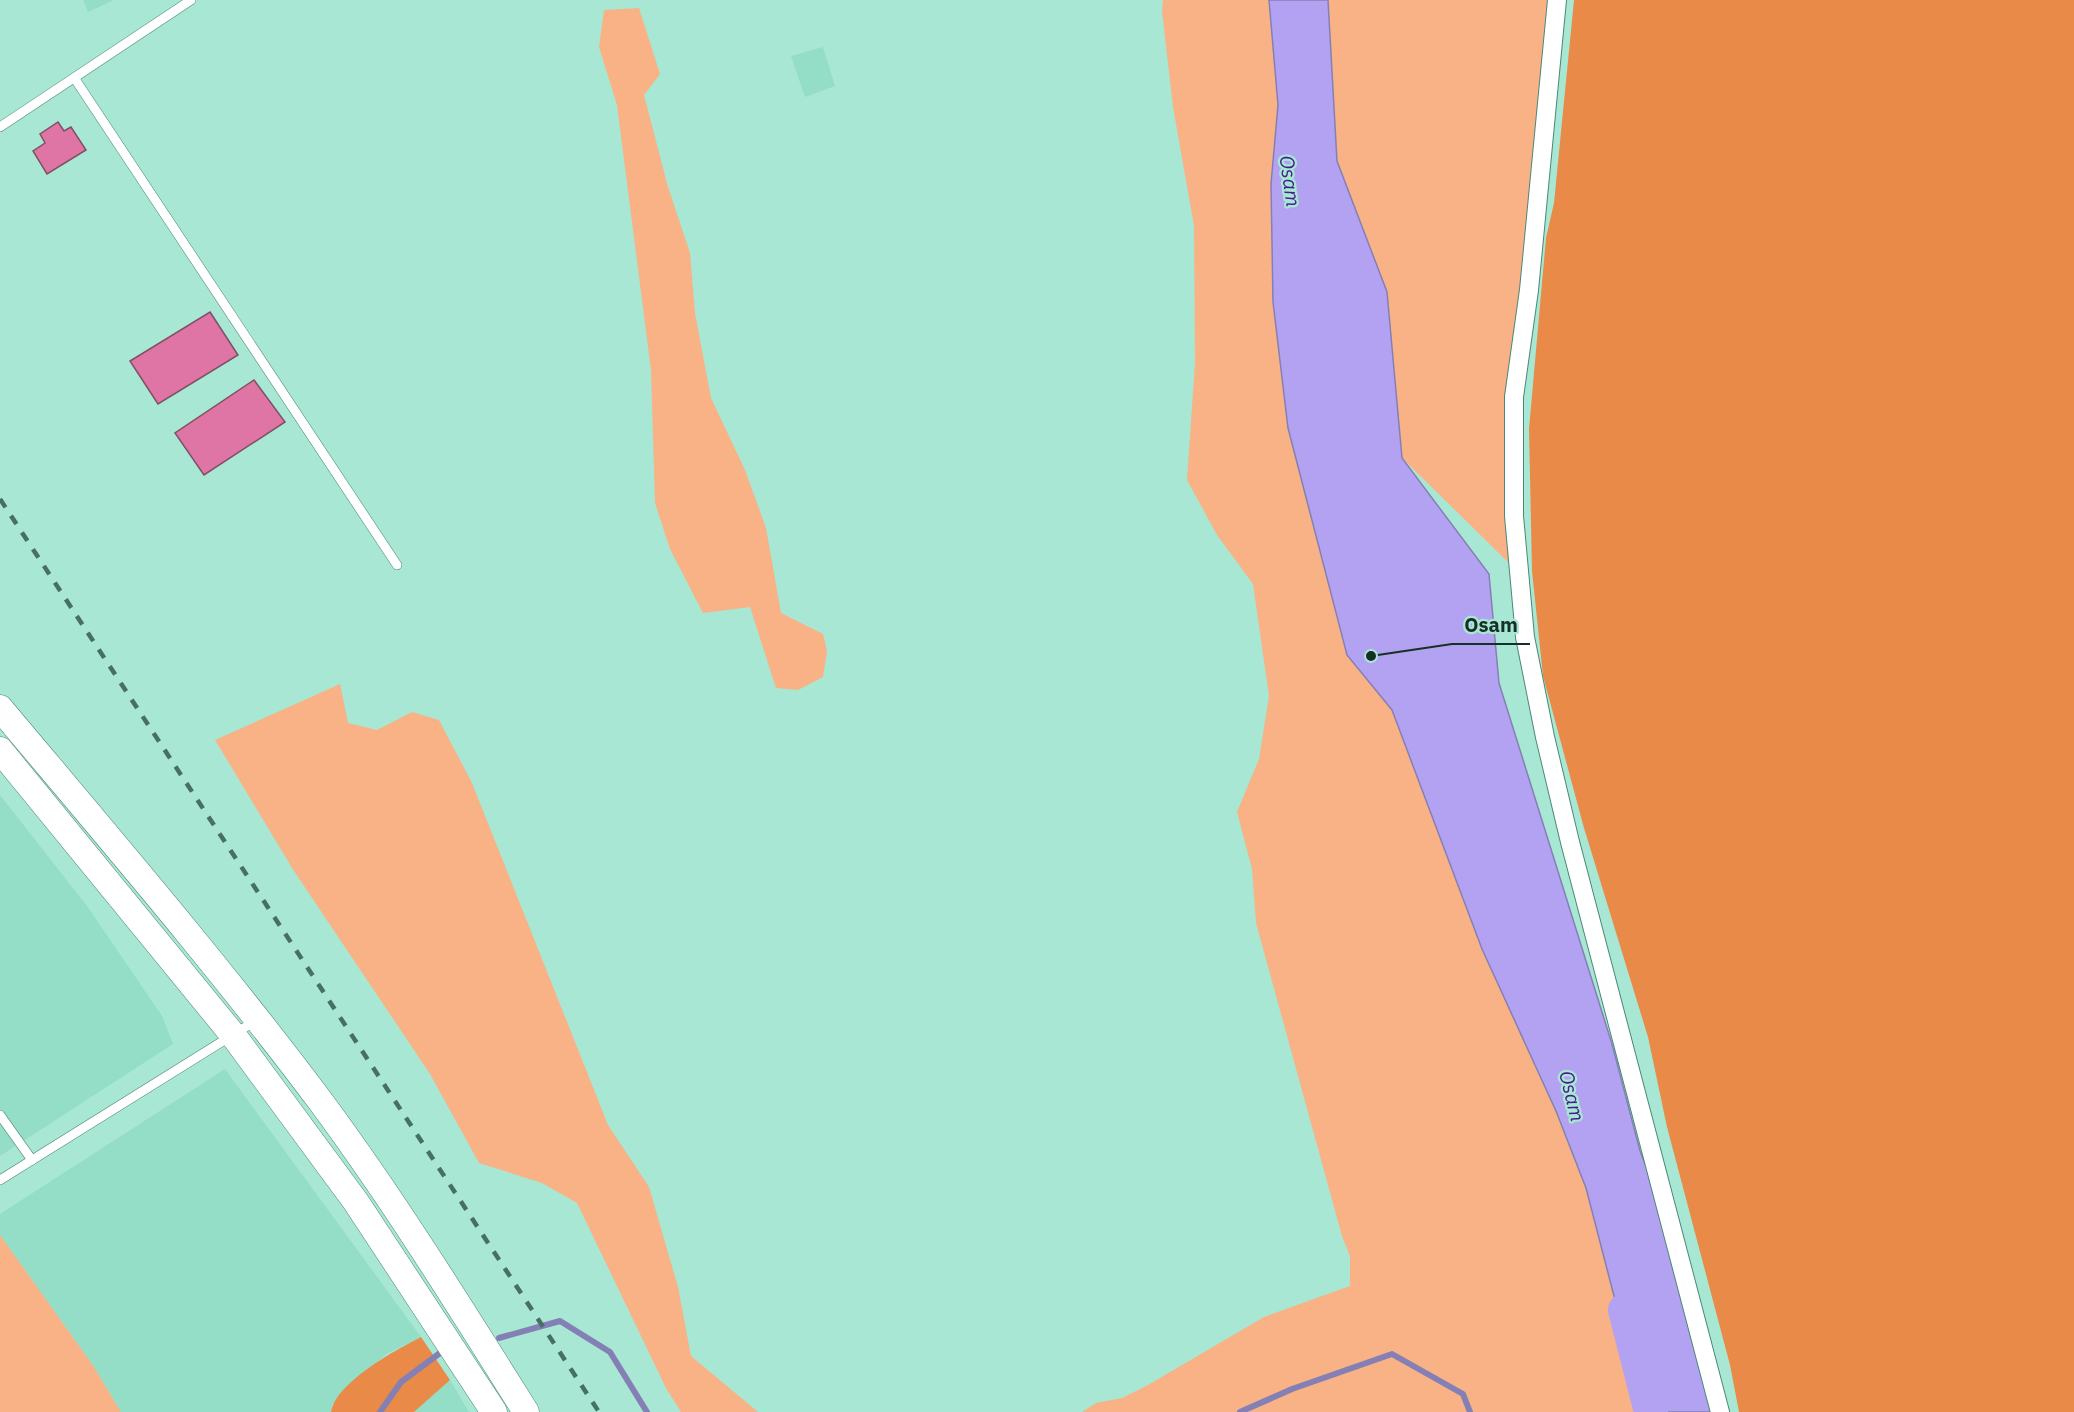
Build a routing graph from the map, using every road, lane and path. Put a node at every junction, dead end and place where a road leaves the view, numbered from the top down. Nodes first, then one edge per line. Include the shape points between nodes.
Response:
1 (191, 0) edge
2 (1557, 0) edge
3 (75, 79) junction
4 (0, 127) edge
5 (397, 565) dead end
6 (0, 708) edge
7 (0, 750) edge
8 (257, 1019) junction
9 (233, 1035) junction
10 (0, 1115) edge
11 (32, 1160) junction
12 (0, 1180) edge
13 (494, 1412) edge
14 (526, 1412) edge
15 (1720, 1412) edge

1 - 3 lane
2 - 15 street via 1529,290 1514,397 1514,516 1525,637 1570,842
3 - 4 lane
3 - 5 lane
6 - 8 main road
7 - 9 main road
8 - 9 lane
8 - 14 main road via 381,1186
9 - 11 lane
9 - 13 main road via 356,1203
10 - 11 lane
11 - 12 lane

